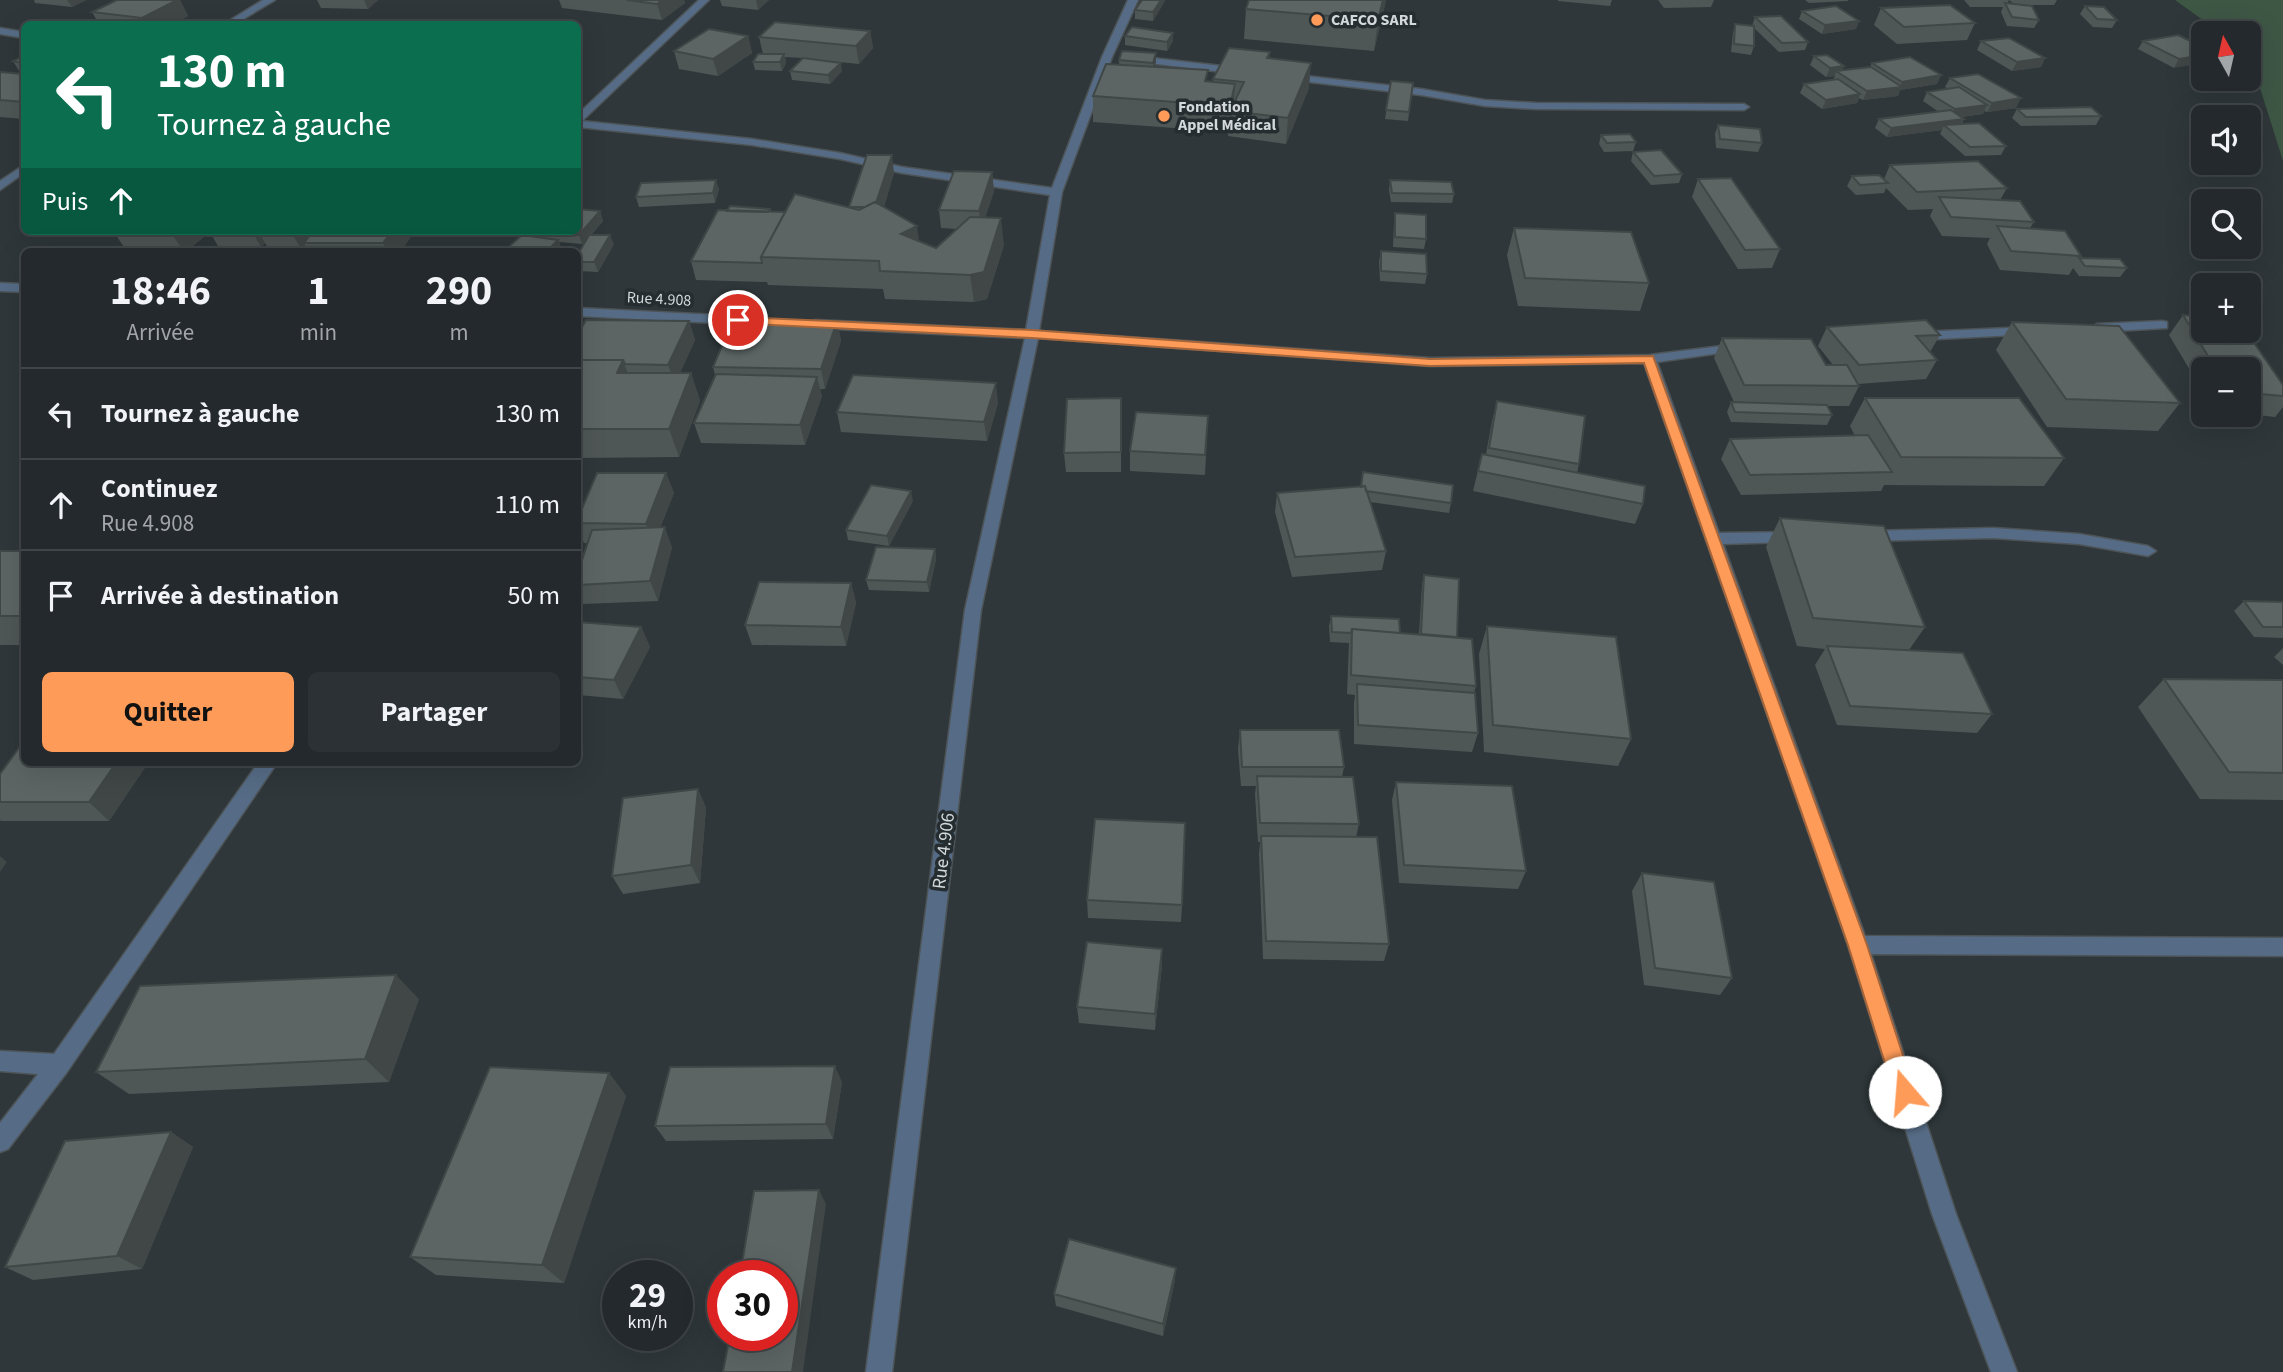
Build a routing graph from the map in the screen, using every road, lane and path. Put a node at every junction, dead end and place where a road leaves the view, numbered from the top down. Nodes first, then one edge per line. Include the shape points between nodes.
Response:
1 (270, 0) edge
2 (704, 0) edge
3 (1129, 0) edge
4 (234, 21) edge
5 (0, 31) edge
6 (21, 34) edge
7 (1107, 57) junction
8 (1254, 73) edge
9 (1280, 76) edge
10 (1744, 107) dead end
11 (581, 119) edge
12 (581, 122) edge
13 (21, 170) edge
14 (0, 187) edge
15 (1056, 192) junction
16 (0, 287) edge
17 (21, 288) edge
18 (581, 312) edge
19 (770, 321) edge
20 (798, 323) edge
21 (2162, 325) dead end
22 (2078, 328) edge
23 (2050, 330) edge
24 (1032, 334) junction
25 (1900, 337) edge
26 (1755, 345) edge
27 (1649, 359) junction
28 (1846, 536) edge
29 (1805, 537) edge
30 (1712, 539) junction
31 (2148, 551) dead end
32 (266, 766) edge
33 (1858, 945) junction
34 (2283, 947) edge
35 (0, 1061) edge
36 (59, 1065) junction
37 (0, 1141) edge
38 (879, 1372) edge
39 (2004, 1372) edge

1 - 4 street
2 - 11 street
3 - 7 street, Rue 4.906
5 - 6 street
7 - 8 street
7 - 15 street, Rue 4.906
9 - 10 street via 1485,103
12 - 15 street via 752,142
13 - 14 street
15 - 24 street, Rue 4.906
16 - 17 street
18 - 19 street, Rue 4.908
20 - 24 street
21 - 22 street
23 - 25 street
24 - 27 street via 1430,362
24 - 38 street, Rue 4.906 via 973,610
26 - 27 street
27 - 30 street
28 - 31 street via 1993,533 2079,539
29 - 30 street
30 - 33 street
32 - 36 street
33 - 34 street
33 - 39 street via 1944,1214
35 - 36 street
36 - 37 street

